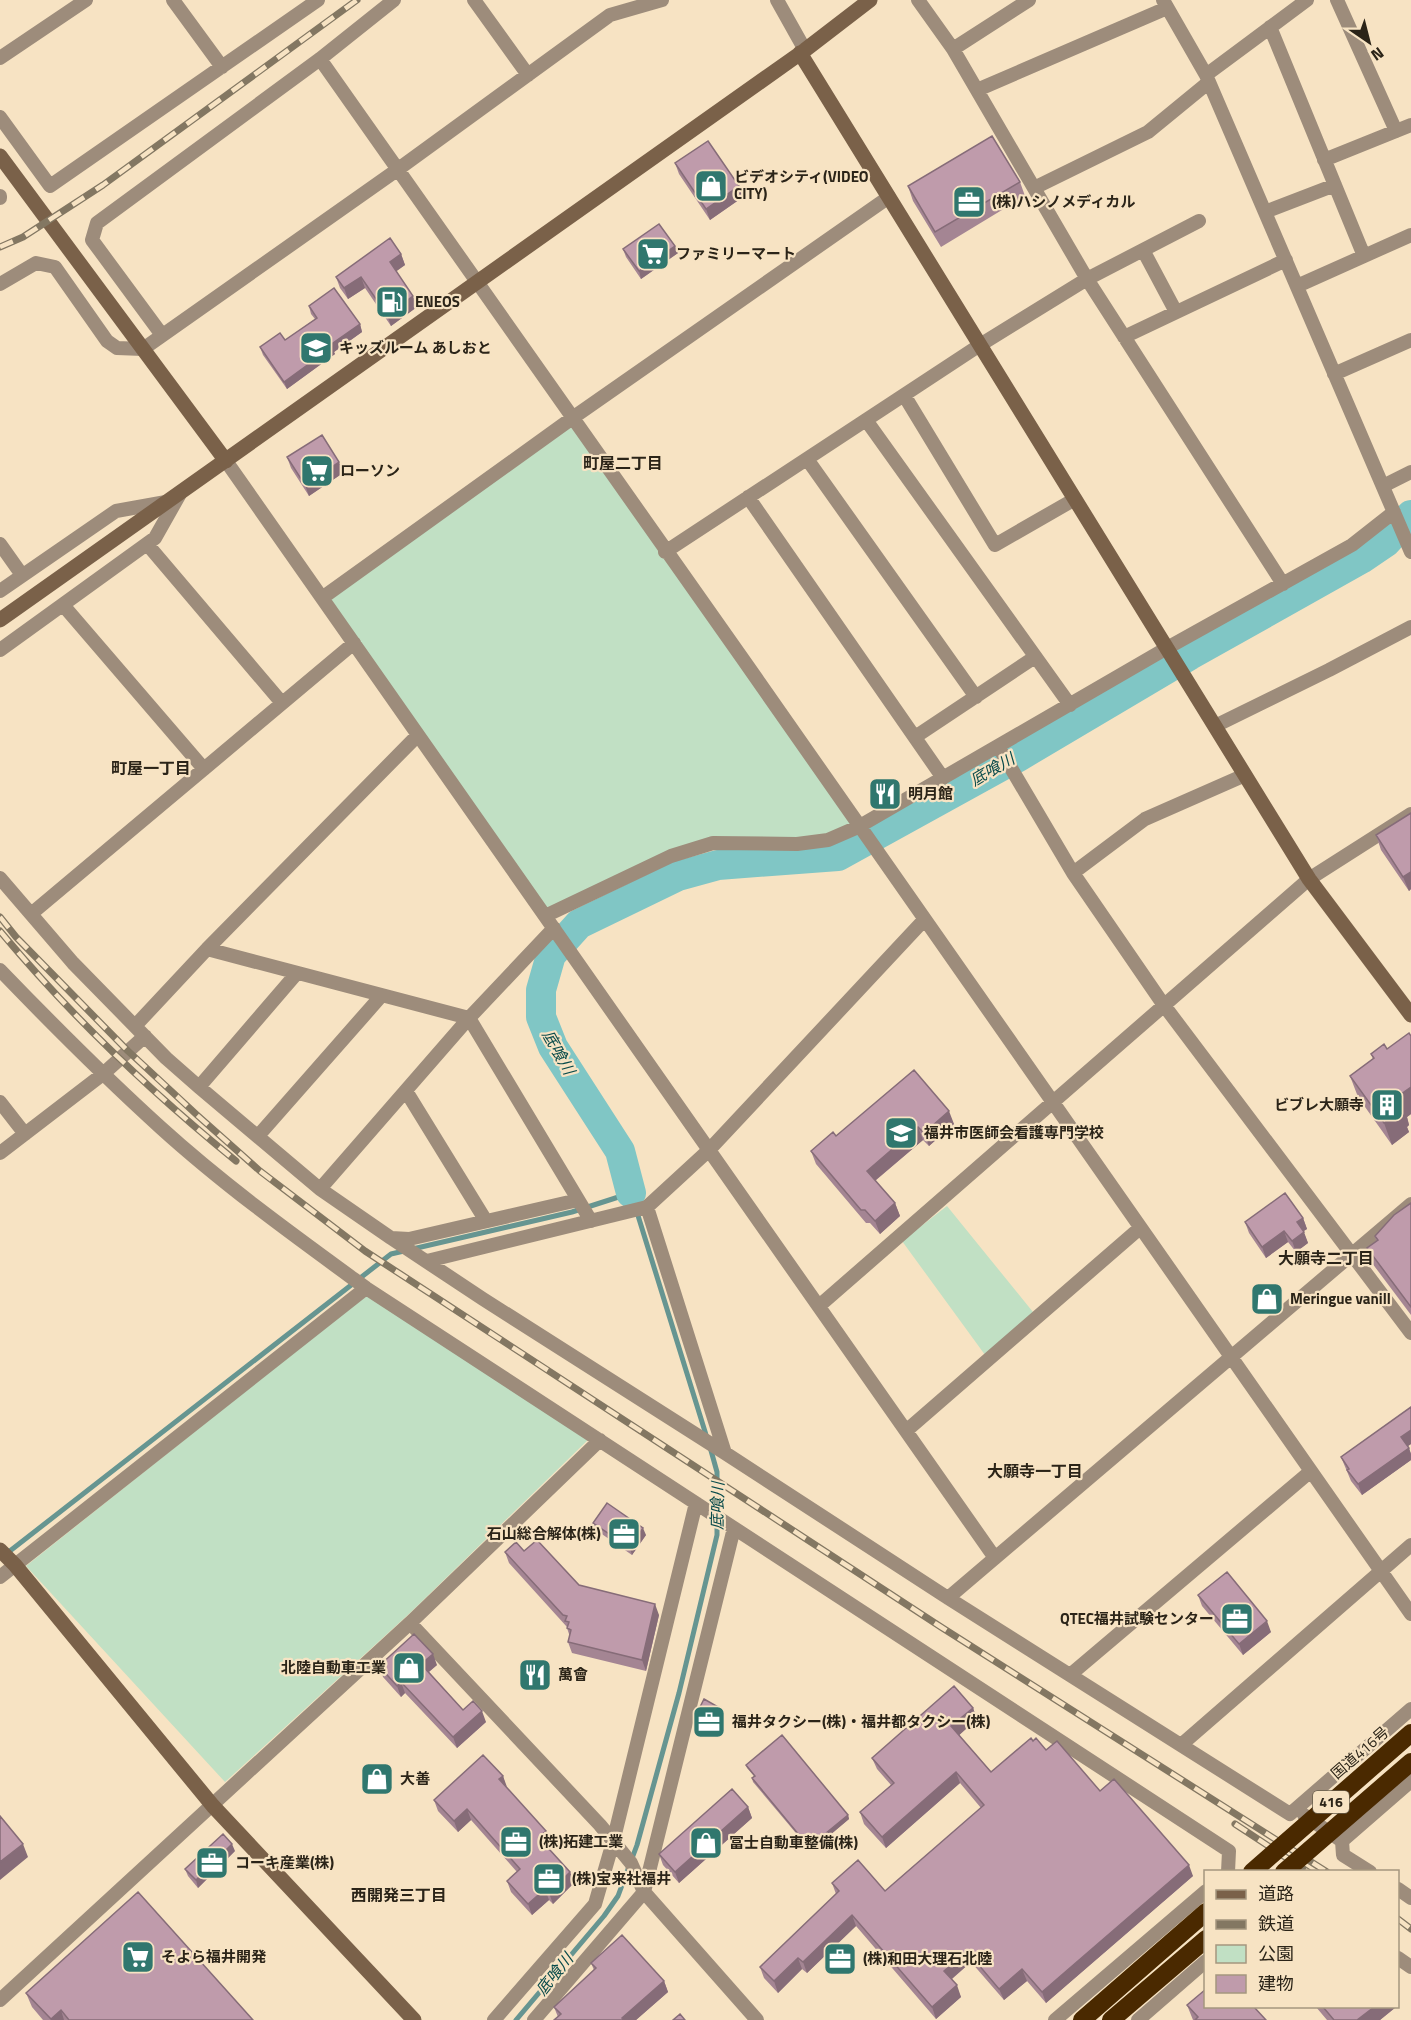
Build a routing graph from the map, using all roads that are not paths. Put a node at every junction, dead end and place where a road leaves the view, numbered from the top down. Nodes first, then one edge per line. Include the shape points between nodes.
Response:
1 (86, 0) edge
2 (173, 0) edge
3 (318, 0) edge
4 (394, 0) edge
5 (474, 0) edge
6 (662, 0) edge
7 (777, 0) edge
8 (870, 0) edge
9 (918, 0) edge
10 (1029, 0) edge
11 (1307, 0) edge
12 (1337, 0) edge
13 (1165, 4) edge
14 (299, 5) edge
15 (1270, 27) junction
16 (953, 49) junction
17 (803, 51) junction
18 (0, 58) edge
19 (320, 59) junction
20 (222, 67) junction
21 (528, 75) junction
22 (1207, 78) junction
23 (977, 90) junction
24 (0, 117) edge
25 (1411, 125) edge
26 (1396, 131) junction
27 (0, 156) edge
28 (1324, 160) junction
29 (397, 170) junction
30 (1335, 186) junction
31 (1034, 188) junction
32 (889, 197) junction
33 (1265, 212) junction
34 (1199, 221) dead end
35 (1411, 235) edge
36 (1143, 250) junction
37 (1364, 256) junction
38 (1286, 260) junction
39 (1087, 279) junction
40 (476, 282) junction
41 (0, 284) edge
42 (1297, 286) junction
43 (1176, 312) junction
44 (162, 335) junction
45 (1124, 337) junction
46 (1411, 340) edge
47 (980, 345) junction
48 (143, 349) junction
49 (1334, 374) junction
50 (903, 395) junction
51 (571, 418) junction
52 (866, 420) junction
53 (807, 459) junction
54 (226, 460) junction
55 (1411, 472) edge
56 (1383, 486) junction
57 (181, 492) junction
58 (748, 497) junction
59 (1076, 499) junction
60 (166, 502) junction
61 (1394, 512) junction
62 (0, 544) edge
63 (147, 544) junction
64 (665, 552) junction
65 (1411, 552) edge
66 (22, 575) junction
67 (1283, 584) junction
68 (0, 591) edge
69 (322, 598) junction
70 (63, 605) junction
71 (0, 620) edge
72 (1411, 627) edge
73 (354, 643) junction
74 (1167, 648) junction
75 (0, 650) edge
76 (1035, 657) junction
77 (976, 697) junction
78 (282, 703) junction
79 (1070, 705) junction
80 (1215, 726) junction
81 (418, 735) junction
82 (915, 737) junction
83 (998, 747) junction
84 (204, 769) junction
85 (1245, 775) junction
86 (943, 778) junction
87 (1411, 814) edge
88 (858, 827) junction
89 (1073, 873) junction
90 (0, 878) edge
91 (1309, 879) junction
92 (31, 914) junction
93 (545, 916) junction
94 (924, 920) junction
95 (554, 928) junction
96 (207, 949) junction
97 (0, 970) edge
98 (297, 973) junction
99 (382, 995) junction
100 (1163, 1004) junction
101 (1411, 1015) edge
102 (469, 1018) junction
103 (135, 1026) junction
104 (145, 1036) junction
105 (103, 1074) junction
106 (199, 1087) junction
107 (406, 1091) junction
108 (0, 1102) edge
109 (1051, 1102) junction
110 (25, 1134) junction
111 (258, 1136) junction
112 (709, 1150) junction
113 (0, 1153) edge
114 (320, 1188) junction
115 (578, 1200) junction
116 (1411, 1204) edge
117 (647, 1207) junction
118 (486, 1221) junction
119 (591, 1221) junction
120 (1140, 1228) junction
121 (391, 1238) junction
122 (1352, 1255) junction
123 (427, 1261) junction
124 (366, 1288) junction
125 (819, 1306) junction
126 (1411, 1333) edge
127 (1232, 1358) junction
128 (906, 1431) junction
129 (600, 1440) junction
130 (725, 1453) junction
131 (1311, 1471) junction
132 (696, 1503) junction
133 (734, 1528) junction
134 (1411, 1545) edge
135 (0, 1551) edge
136 (995, 1558) junction
137 (15, 1565) junction
138 (1381, 1571) junction
139 (0, 1577) edge
140 (948, 1598) junction
141 (1411, 1614) edge
142 (410, 1623) junction
143 (1070, 1675) junction
144 (1411, 1709) edge
145 (1411, 1732) edge
146 (1181, 1745) junction
147 (1411, 1762) edge
148 (1411, 1781) edge
149 (213, 1806) junction
150 (1296, 1809) junction
151 (1342, 1841) junction
152 (613, 1842) junction
153 (1229, 1870) edge
154 (1253, 1870) edge
155 (1286, 1870) edge
156 (1367, 1870) edge
157 (644, 1892) junction
158 (1204, 1893) edge
159 (1204, 1914) edge
160 (1204, 1941) edge
161 (1204, 1962) edge
162 (0, 2001) edge
163 (1132, 2014) edge
164 (414, 2020) edge
165 (494, 2020) edge
166 (534, 2020) edge
167 (757, 2020) edge
168 (1055, 2020) edge
169 (1082, 2020) edge
170 (1111, 2020) edge

1 - 18 street
2 - 20 street
3 - 14 street
4 - 19 street
5 - 21 street
6 - 21 street via 610,15
7 - 17 street
8 - 17 street
9 - 16 street
10 - 16 street
11 - 15 street
12 - 26 street
13 - 22 street
13 - 23 street
14 - 20 street
15 - 22 street
15 - 28 street
16 - 23 street
17 - 32 street
17 - 40 street
19 - 29 street
19 - 44 street via 97,223 92,240
20 - 24 street via 50,186
21 - 29 street
22 - 31 street via 1148,132
22 - 33 street
23 - 31 street
25 - 26 street
26 - 28 street
27 - 48 street
28 - 30 street
29 - 40 street
29 - 44 street
30 - 33 street
30 - 37 street
31 - 39 street
32 - 47 street
32 - 51 street
33 - 38 street
34 - 36 street
35 - 37 street
36 - 39 street
36 - 43 street
37 - 42 street
38 - 42 street
38 - 43 street
39 - 45 street
39 - 47 street
40 - 51 street
40 - 54 street
41 - 48 street via 36,263 55,267 106,341 117,348
42 - 49 street
43 - 45 street
44 - 48 street
45 - 67 street
46 - 49 street
47 - 50 street
47 - 59 street
48 - 54 street
49 - 56 street
50 - 52 street
50 - 59 street via 995,544
51 - 64 street
51 - 69 street
52 - 53 street
52 - 76 street
53 - 58 street
53 - 77 street
54 - 57 street
54 - 69 street
55 - 56 street
56 - 61 street
57 - 60 street
57 - 63 street via 155,538
58 - 64 street
58 - 82 street
59 - 74 street
60 - 66 street via 116,511
60 - 71 street
61 - 65 street
61 - 67 street via 1352,545
62 - 66 street
63 - 70 street
63 - 78 street
64 - 88 street
66 - 68 street
67 - 74 street
69 - 73 street
70 - 75 street
70 - 84 street
72 - 80 street
73 - 78 street
73 - 81 street
74 - 79 street
74 - 80 street
76 - 77 street
76 - 79 street
77 - 82 street
78 - 84 street
79 - 83 street
80 - 85 street
81 - 93 street
81 - 96 street
82 - 86 street
83 - 86 street
83 - 89 street
84 - 92 street
85 - 89 street via 1146,819
85 - 91 street
86 - 88 street
87 - 91 street
88 - 93 street via 828,840 797,844 713,843 671,856
88 - 94 street
89 - 100 street
90 - 92 street
91 - 100 street
91 - 101 street
92 - 103 street
93 - 95 street
94 - 109 street
94 - 112 street
95 - 102 street
95 - 112 street
96 - 98 street
96 - 103 street
97 - 105 street
98 - 99 street
98 - 106 street
99 - 102 street
99 - 111 street
100 - 109 street
100 - 122 street
102 - 107 street
102 - 115 street
103 - 104 street
104 - 105 street
104 - 106 street
105 - 110 street
105 - 124 street via 201,1162
106 - 111 street
107 - 114 street
107 - 118 street
108 - 110 street
109 - 120 street
109 - 125 street
110 - 113 street
111 - 114 street
112 - 117 street
112 - 125 street
114 - 121 street
115 - 118 street
115 - 119 street
116 - 122 street
117 - 119 street
117 - 130 street
118 - 121 street via 409,1239
119 - 123 street
120 - 127 street
120 - 128 street
121 - 123 street
122 - 126 street
122 - 127 street
123 - 130 street
124 - 129 street
124 - 137 street
125 - 128 street
127 - 131 street
127 - 136 street
128 - 136 street
129 - 132 street
129 - 142 street
130 - 140 street
131 - 138 street
131 - 143 street
132 - 133 street
132 - 152 street
133 - 153 street via 1229,1851
133 - 157 street
134 - 138 street
135 - 137 street
136 - 140 street
137 - 139 street
137 - 149 street
138 - 141 street
138 - 146 street
140 - 143 street
142 - 149 street
142 - 152 street
143 - 146 street
144 - 150 street
145 - 154 highway, 国道416号 / 416, bridge
146 - 150 street via 1290,1814
147 - 155 highway, 416, bridge
148 - 151 street
149 - 162 street
149 - 164 street
150 - 151 street
151 - 156 street via 1343,1855
152 - 157 street via 631,1863
152 - 165 street via 595,1904
157 - 166 street
157 - 167 street
158 - 168 street
159 - 169 highway
160 - 163 highway
161 - 163 street
163 - 170 highway

